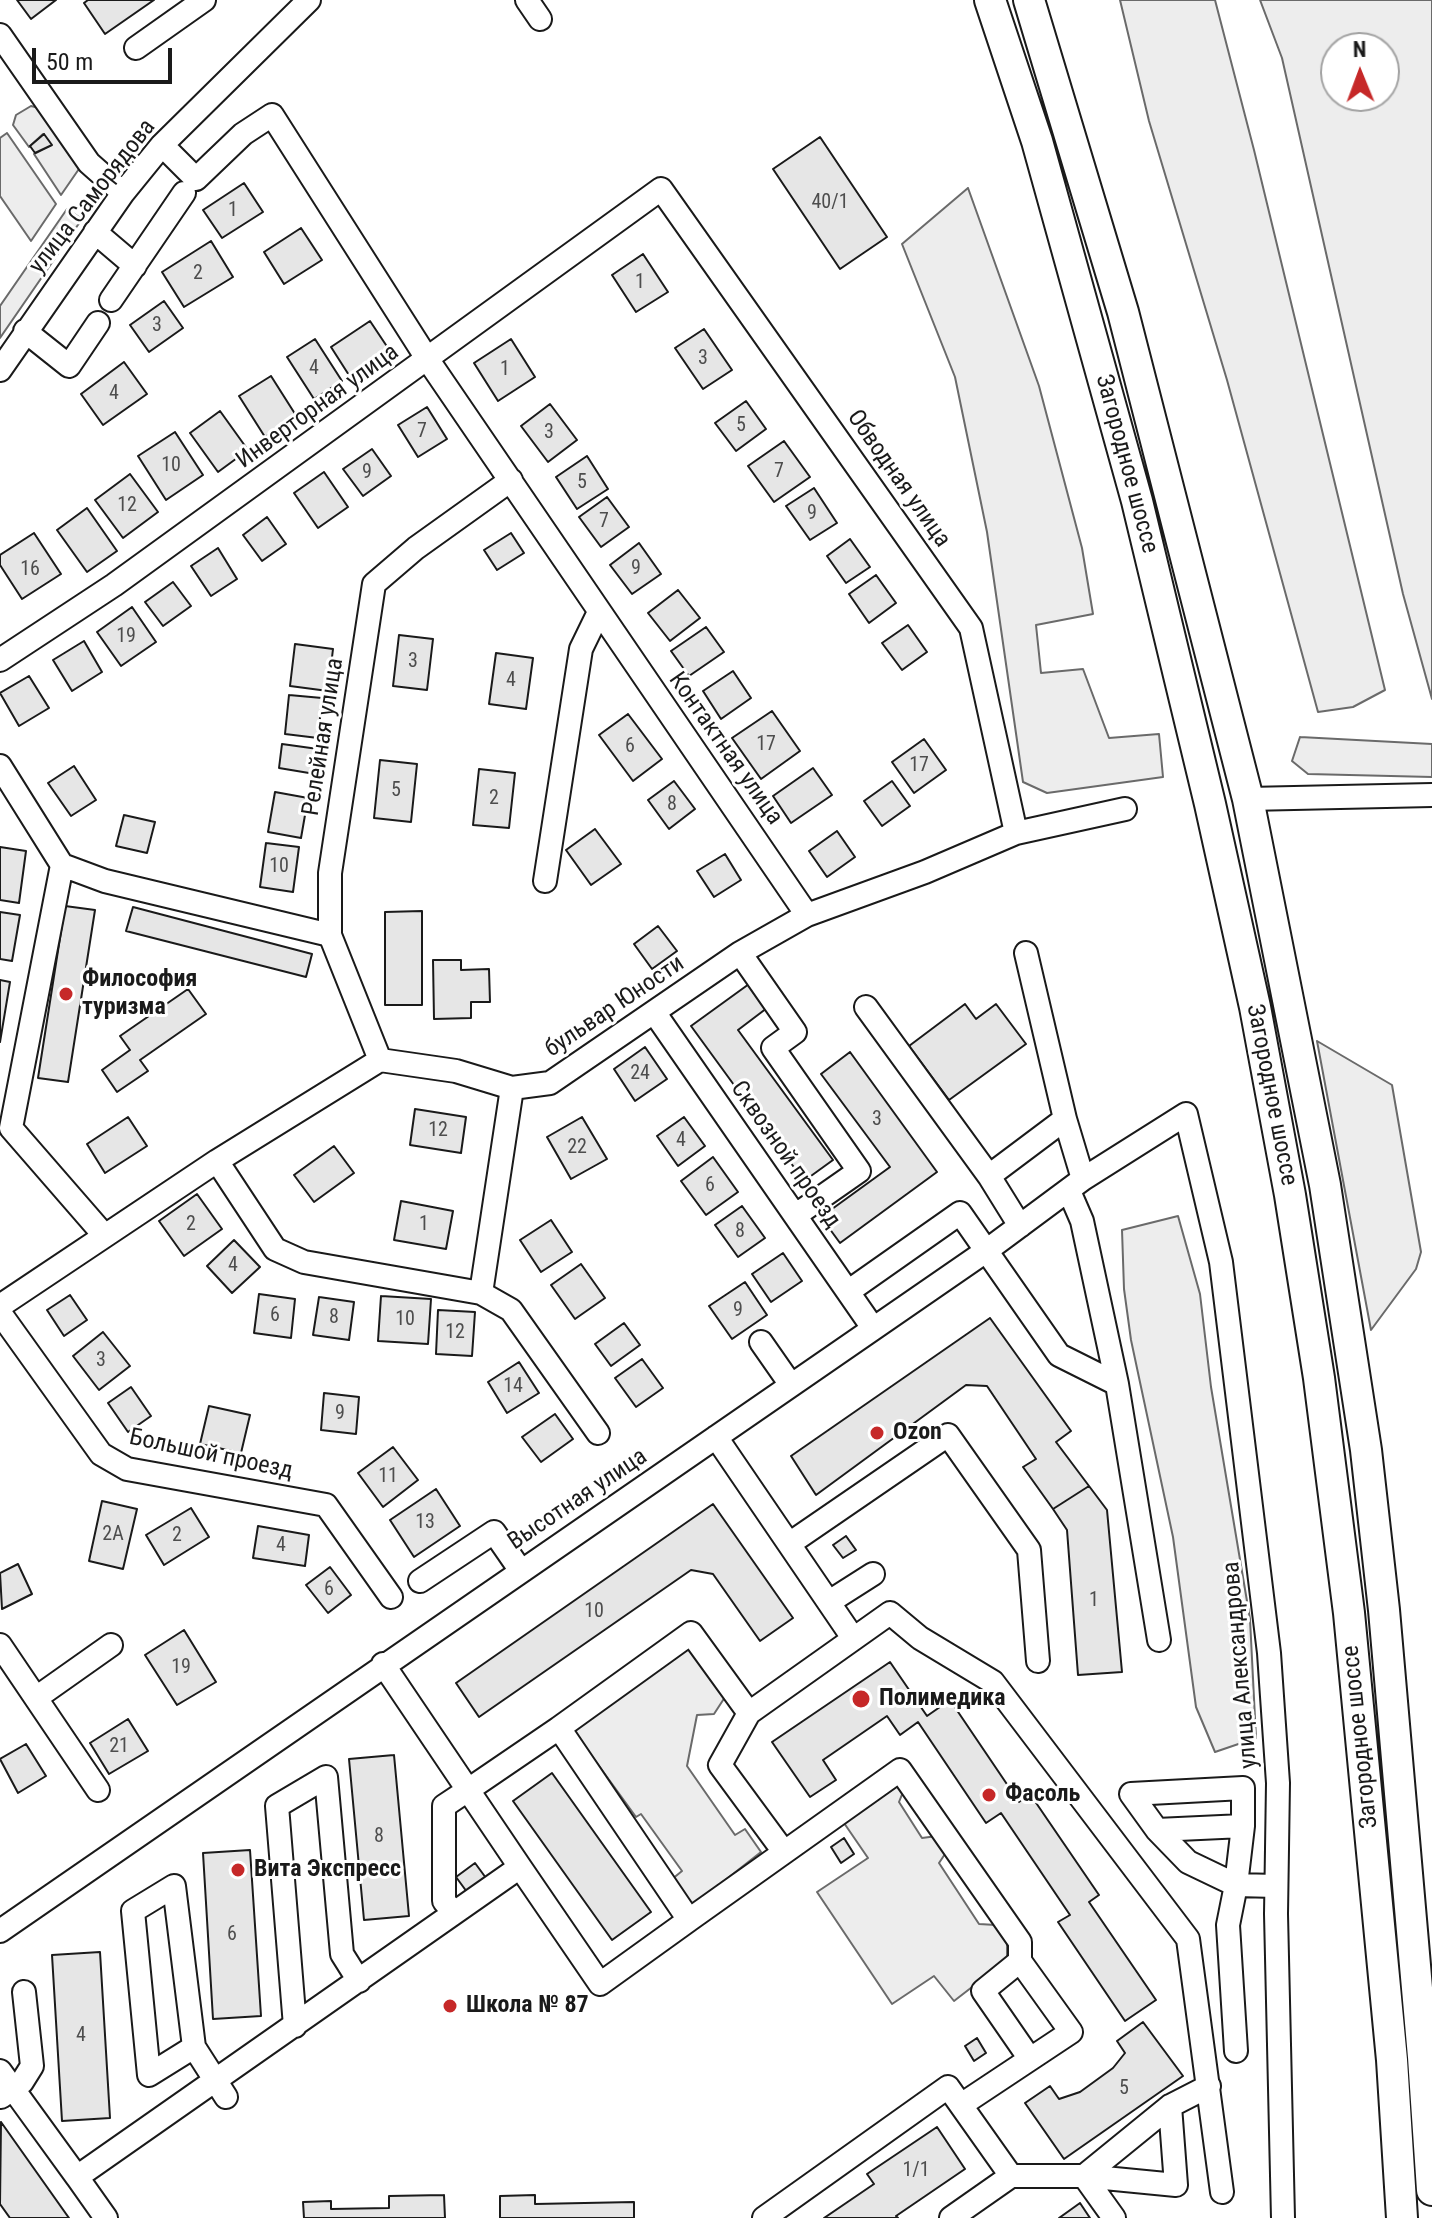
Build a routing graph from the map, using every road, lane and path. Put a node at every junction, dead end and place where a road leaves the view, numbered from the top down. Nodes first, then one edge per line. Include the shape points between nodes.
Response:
1 (204, 0) edge
2 (309, 0) edge
3 (990, 0) edge
4 (1029, 0) edge
5 (0, 35) edge
6 (136, 48) dead end
7 (162, 145) junction
8 (661, 189) joint
9 (123, 193) junction
10 (184, 193) dead end
11 (95, 232) junction
12 (135, 266) junction
13 (111, 300) dead end
14 (98, 323) dead end
15 (25, 331) junction
16 (428, 360) junction
17 (0, 370) edge
18 (511, 480) junction
19 (599, 612) junction
20 (0, 660) edge
21 (0, 766) edge
22 (1432, 795) edge
23 (1248, 799) junction
24 (1125, 809) dead end
25 (1016, 833) junction
26 (62, 865) junction
27 (545, 881) dead end
28 (807, 915) junction
29 (330, 935) junction
30 (740, 953) junction
31 (1026, 953) dead end
32 (866, 1007) dead end
33 (654, 1012) junction
34 (380, 1060) junction
35 (512, 1088) junction
36 (1186, 1114) joint
37 (1065, 1119) junction
38 (217, 1161) junction
39 (989, 1176) junction
40 (1076, 1185) junction
41 (796, 1215) junction
42 (1020, 1226) junction
43 (104, 1235) junction
44 (986, 1251) junction
45 (849, 1291) junction
46 (481, 1293) junction
47 (0, 1306) edge
48 (0, 1313) edge
49 (873, 1328) junction
50 (761, 1342) dead end
51 (1117, 1384) junction
52 (791, 1385) junction
53 (598, 1433) dead end
54 (716, 1437) junction
55 (789, 1544) junction
56 (521, 1571) junction
57 (873, 1574) dead end
58 (420, 1581) dead end
59 (391, 1597) dead end
60 (829, 1602) junction
61 (853, 1638) junction
62 (1159, 1640) dead end
63 (0, 1645) edge
64 (111, 1645) dead end
65 (1038, 1661) dead end
66 (383, 1664) junction
67 (36, 1698) junction
68 (749, 1713) junction
69 (559, 1728) junction
70 (98, 1790) dead end
71 (468, 1790) junction
72 (1243, 1826) junction
73 (1157, 1830) junction
74 (784, 1852) junction
75 (520, 1867) junction
76 (1236, 1885) junction
77 (1276, 1886) junction
78 (453, 1912) junction
79 (689, 1920) junction
80 (0, 1931) edge
81 (1020, 1961) junction
82 (359, 1981) junction
83 (24, 1992) dead end
84 (295, 2026) junction
85 (194, 2047) junction
86 (1236, 2051) dead end
87 (1030, 2059) junction
88 (4, 2086) edge
89 (1209, 2086) junction
90 (221, 2089) junction
91 (961, 2105) junction
92 (1170, 2106) junction
93 (1011, 2176) junction
94 (1084, 2176) junction
95 (77, 2177) junction
96 (1432, 2190) edge
97 (1222, 2192) dead end
98 (981, 2210) edge
99 (106, 2218) edge
100 (764, 2218) edge
101 (951, 2218) edge
102 (1114, 2218) edge
103 (1283, 2218) edge
104 (1402, 2218) edge

1 - 6 street
2 - 7 street, улица Саморядова
3 - 104 highway, Загородное шоссе via 1037,141 1137,501 1266,1064 1319,1378 1349,1613
4 - 23 highway, Загородное шоссе via 1123,312
5 - 9 street via 89,163
7 - 9 street, улица Саморядова
7 - 16 street via 196,179 243,134 272,115
8 - 16 street, Инверторная улица
8 - 25 street, Обводная улица via 971,628
9 - 11 street, улица Саморядова
10 - 12 street
11 - 12 street
11 - 15 street, улица Саморядова
12 - 13 street
14 - 15 street via 69,366
15 - 17 street, улица Саморядова
16 - 18 street, Контактная улица
16 - 20 street, Инверторная улица via 114,585
18 - 19 street, Контактная улица
18 - 29 street, Релейная улица via 374,584 330,873
19 - 27 street via 581,649
19 - 28 street, Контактная улица
21 - 26 street
22 - 23 street
23 - 96 highway, Загородное шоссе via 1325,1185 1366,1450
24 - 25 street, бульвар Юности
25 - 28 street, бульвар Юности
26 - 29 street via 105,881
26 - 43 street via 11,1128
28 - 30 street, бульвар Юности
29 - 34 street, Релейная улица
30 - 33 street, бульвар Юности
30 - 41 street via 795,1032 773,1048 859,1171
31 - 37 street
32 - 39 street
33 - 35 street, бульвар Юности via 550,1083
33 - 41 street, Сквозной проезд
34 - 35 street, бульвар Юности via 456,1071
34 - 38 street
35 - 46 street
36 - 40 street, Высотная улица
36 - 77 street, улица Александрова via 1221,1262 1265,1621 1278,1783
37 - 39 street
37 - 40 street
38 - 43 street
38 - 46 street via 275,1249 304,1262
39 - 42 street
40 - 42 street, Высотная улица
40 - 51 street
41 - 45 street, Сквозной проезд
42 - 44 street, Высотная улица
43 - 47 street
44 - 45 street via 960,1213
44 - 49 street, Высотная улица
44 - 51 street via 1059,1355
45 - 49 street, Сквозной проезд
46 - 53 street via 511,1310
48 - 59 street, Большой проезд via 101,1454 127,1469 326,1505
49 - 52 street, Высотная улица
50 - 52 street
51 - 62 street
52 - 54 street, Высотная улица
54 - 55 street
54 - 56 street, Высотная улица
55 - 60 street
55 - 65 street via 948,1435 1029,1550
56 - 58 street via 494,1532
56 - 66 street, Высотная улица
57 - 60 street
60 - 61 street
61 - 68 street
61 - 89 street via 890,1613 920,1638 993,1682 1188,1939
63 - 67 street
64 - 67 street
66 - 71 street
66 - 80 street, Высотная улица
67 - 70 street
68 - 69 street via 691,1633
68 - 74 street via 720,1765
69 - 71 street
69 - 79 street
71 - 75 street
71 - 78 street via 444,1806 444,1901
72 - 73 street
72 - 73 street via 1243,1788 1131,1794
72 - 76 street
73 - 76 street via 1188,1862
74 - 79 street
74 - 81 street via 900,1770 1020,1942
75 - 78 street
75 - 79 street via 600,1984
76 - 77 street
76 - 86 street via 1228,1925
77 - 103 street, улица Александрова
78 - 82 street
81 - 87 street via 983,1991
81 - 87 street via 1071,2032
82 - 84 street
82 - 84 street via 342,1954 326,1777 277,1806
83 - 88 street via 32,2066 22,2082
84 - 90 street
85 - 85 street via 180,1930 174,1886 133,1911 149,2075
85 - 90 street
87 - 91 street
88 - 95 street
89 - 92 street
89 - 97 street
90 - 95 street
91 - 93 street
91 - 100 street via 948,2087
92 - 94 street
92 - 94 street via 1176,2185
93 - 94 street
93 - 98 street
94 - 102 street
95 - 99 street
98 - 101 street

